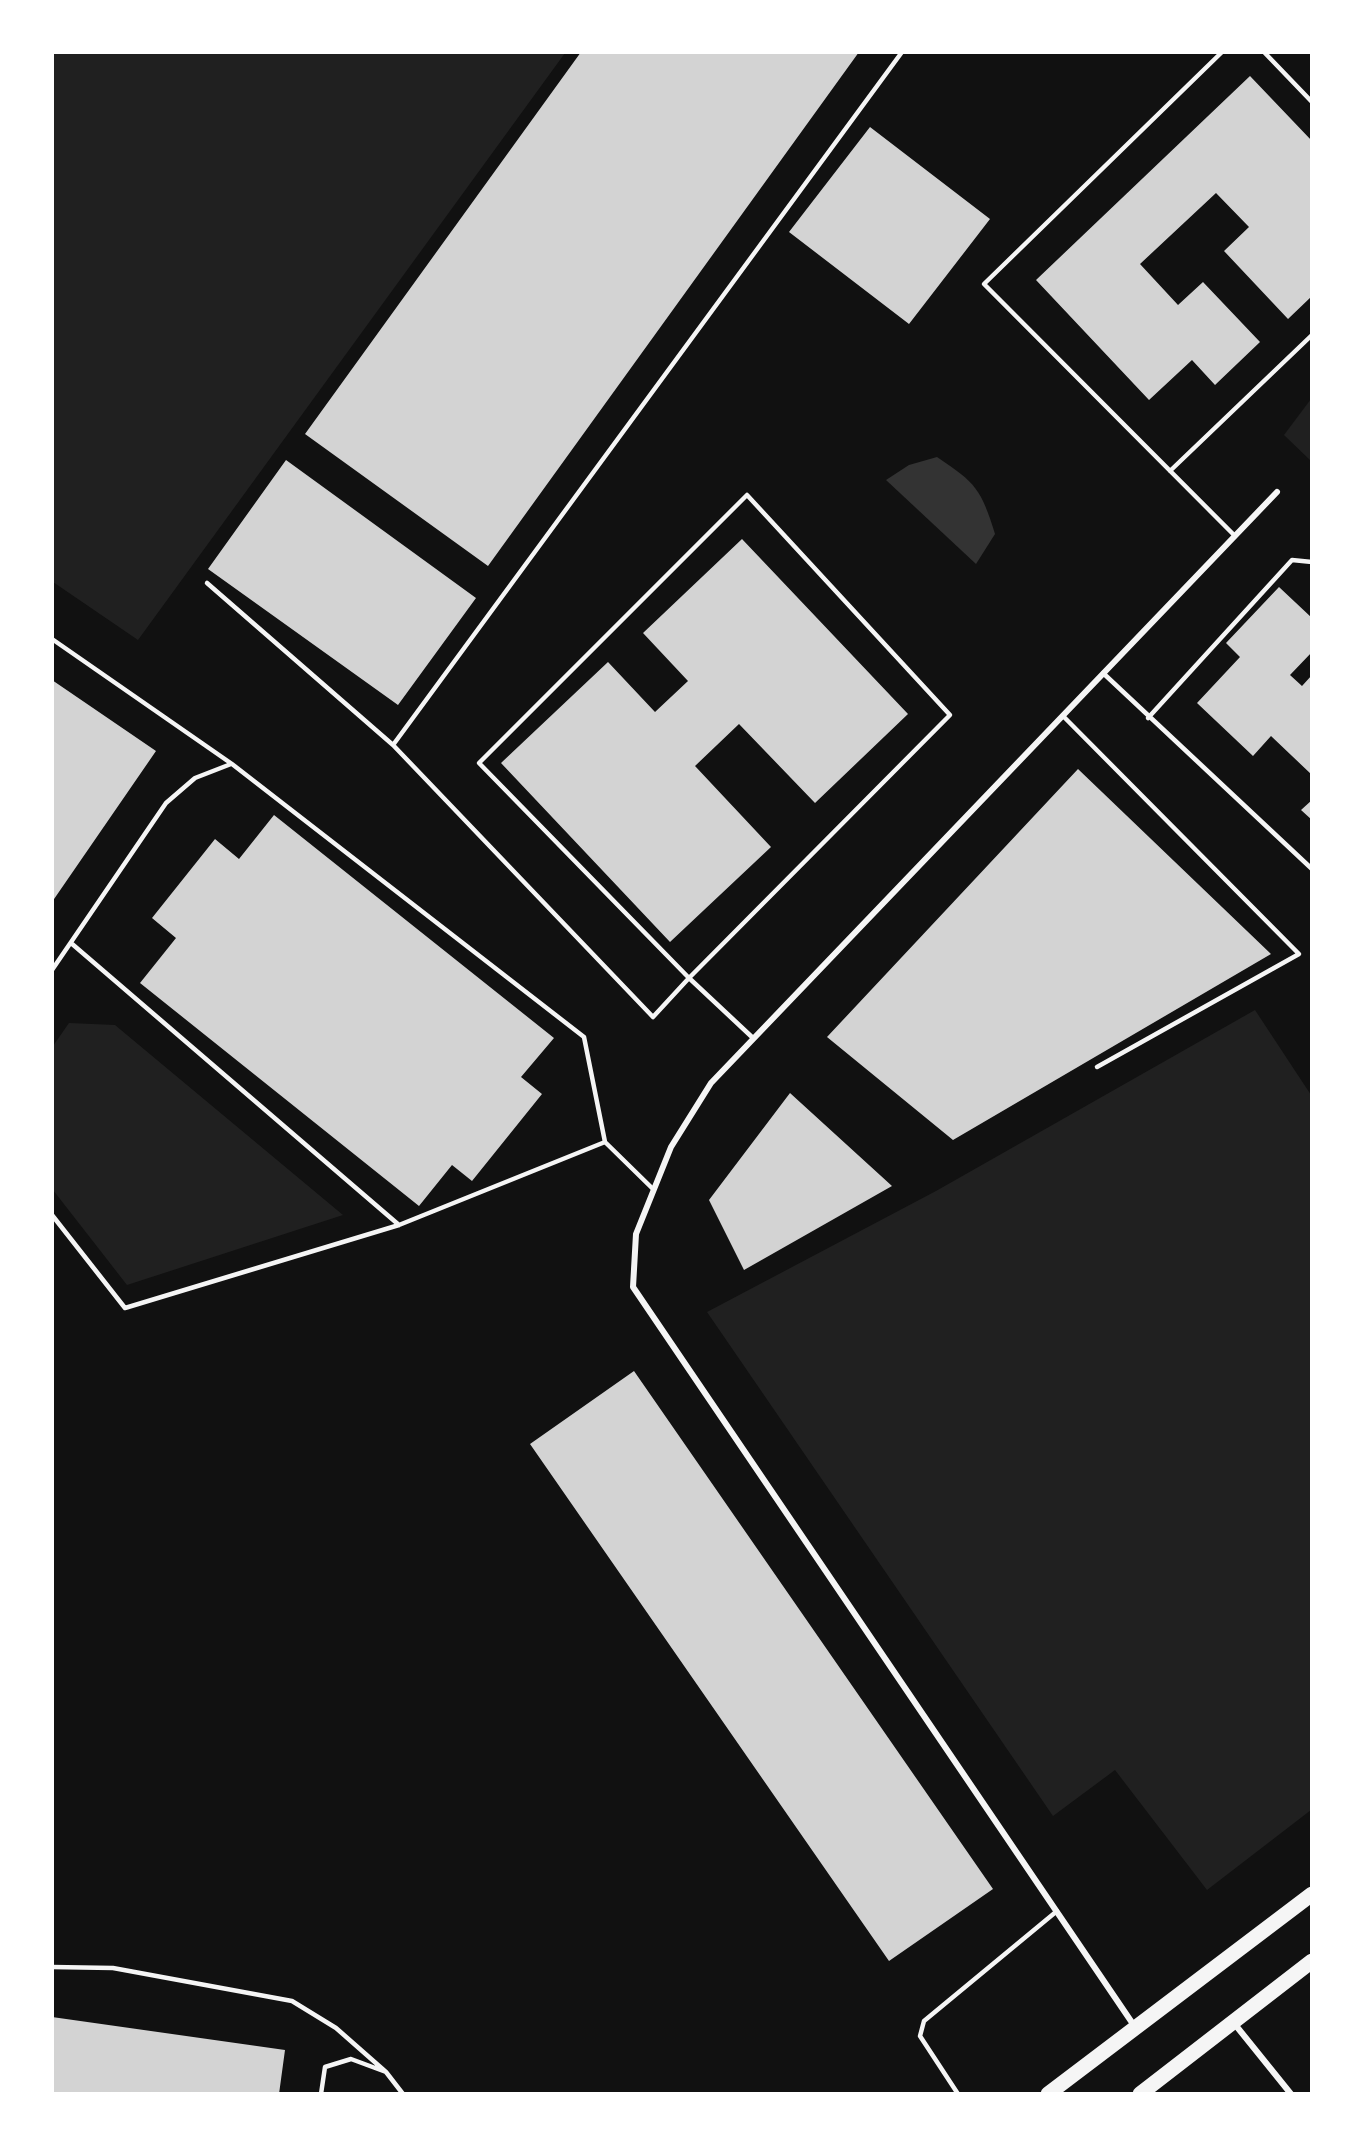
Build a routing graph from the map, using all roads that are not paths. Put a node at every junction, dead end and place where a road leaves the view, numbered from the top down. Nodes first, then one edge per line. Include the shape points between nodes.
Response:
1 (902, 52) edge
2 (1222, 52) edge
3 (1264, 52) edge
4 (1311, 102) edge
5 (1311, 335) edge
6 (1170, 471) junction
7 (1277, 492) dead end
8 (1235, 536) junction
9 (1311, 562) edge
10 (207, 583) dead end
11 (52, 639) edge
12 (1103, 673) junction
13 (1063, 716) junction
14 (1148, 717) junction
15 (393, 745) junction
16 (232, 764) junction
17 (1311, 869) edge
18 (70, 943) junction
19 (52, 970) edge
20 (689, 978) junction
21 (753, 1038) junction
22 (1097, 1067) dead end
23 (605, 1142) junction
24 (653, 1189) junction
25 (52, 1215) edge
26 (399, 1225) junction
27 (1311, 1894) edge
28 (1057, 1911) junction
29 (1311, 1961) edge
30 (52, 1966) edge
31 (1232, 2021) junction
32 (1135, 2027) junction
33 (386, 2072) junction
34 (321, 2094) edge
35 (403, 2094) edge
36 (958, 2094) edge
37 (1048, 2094) edge
38 (1140, 2094) edge
39 (1291, 2094) edge

1 - 15 lane
2 - 6 lane via 984,284
3 - 4 lane
5 - 6 lane
6 - 8 lane
7 - 8 street
8 - 12 street
9 - 14 lane via 1292,560
10 - 15 lane
11 - 16 lane
12 - 13 street
12 - 14 lane
13 - 21 street
13 - 22 lane via 1299,954
14 - 17 lane
15 - 20 lane via 653,1017
16 - 18 lane via 195,778 166,803
16 - 23 lane via 584,1037
18 - 19 lane
18 - 26 lane
20 - 20 lane via 479,763 747,495 950,716
20 - 21 lane
21 - 24 street via 711,1083 671,1147
23 - 24 lane
23 - 26 lane
24 - 28 street via 636,1234 633,1287
25 - 26 lane via 125,1308
27 - 32 main road
28 - 32 street
28 - 36 lane via 924,2021 920,2036
29 - 31 main road
30 - 33 lane via 113,1968 292,2001 336,2028
31 - 38 main road
31 - 39 street
32 - 37 main road
33 - 34 lane via 351,2059 326,2067
33 - 35 lane

